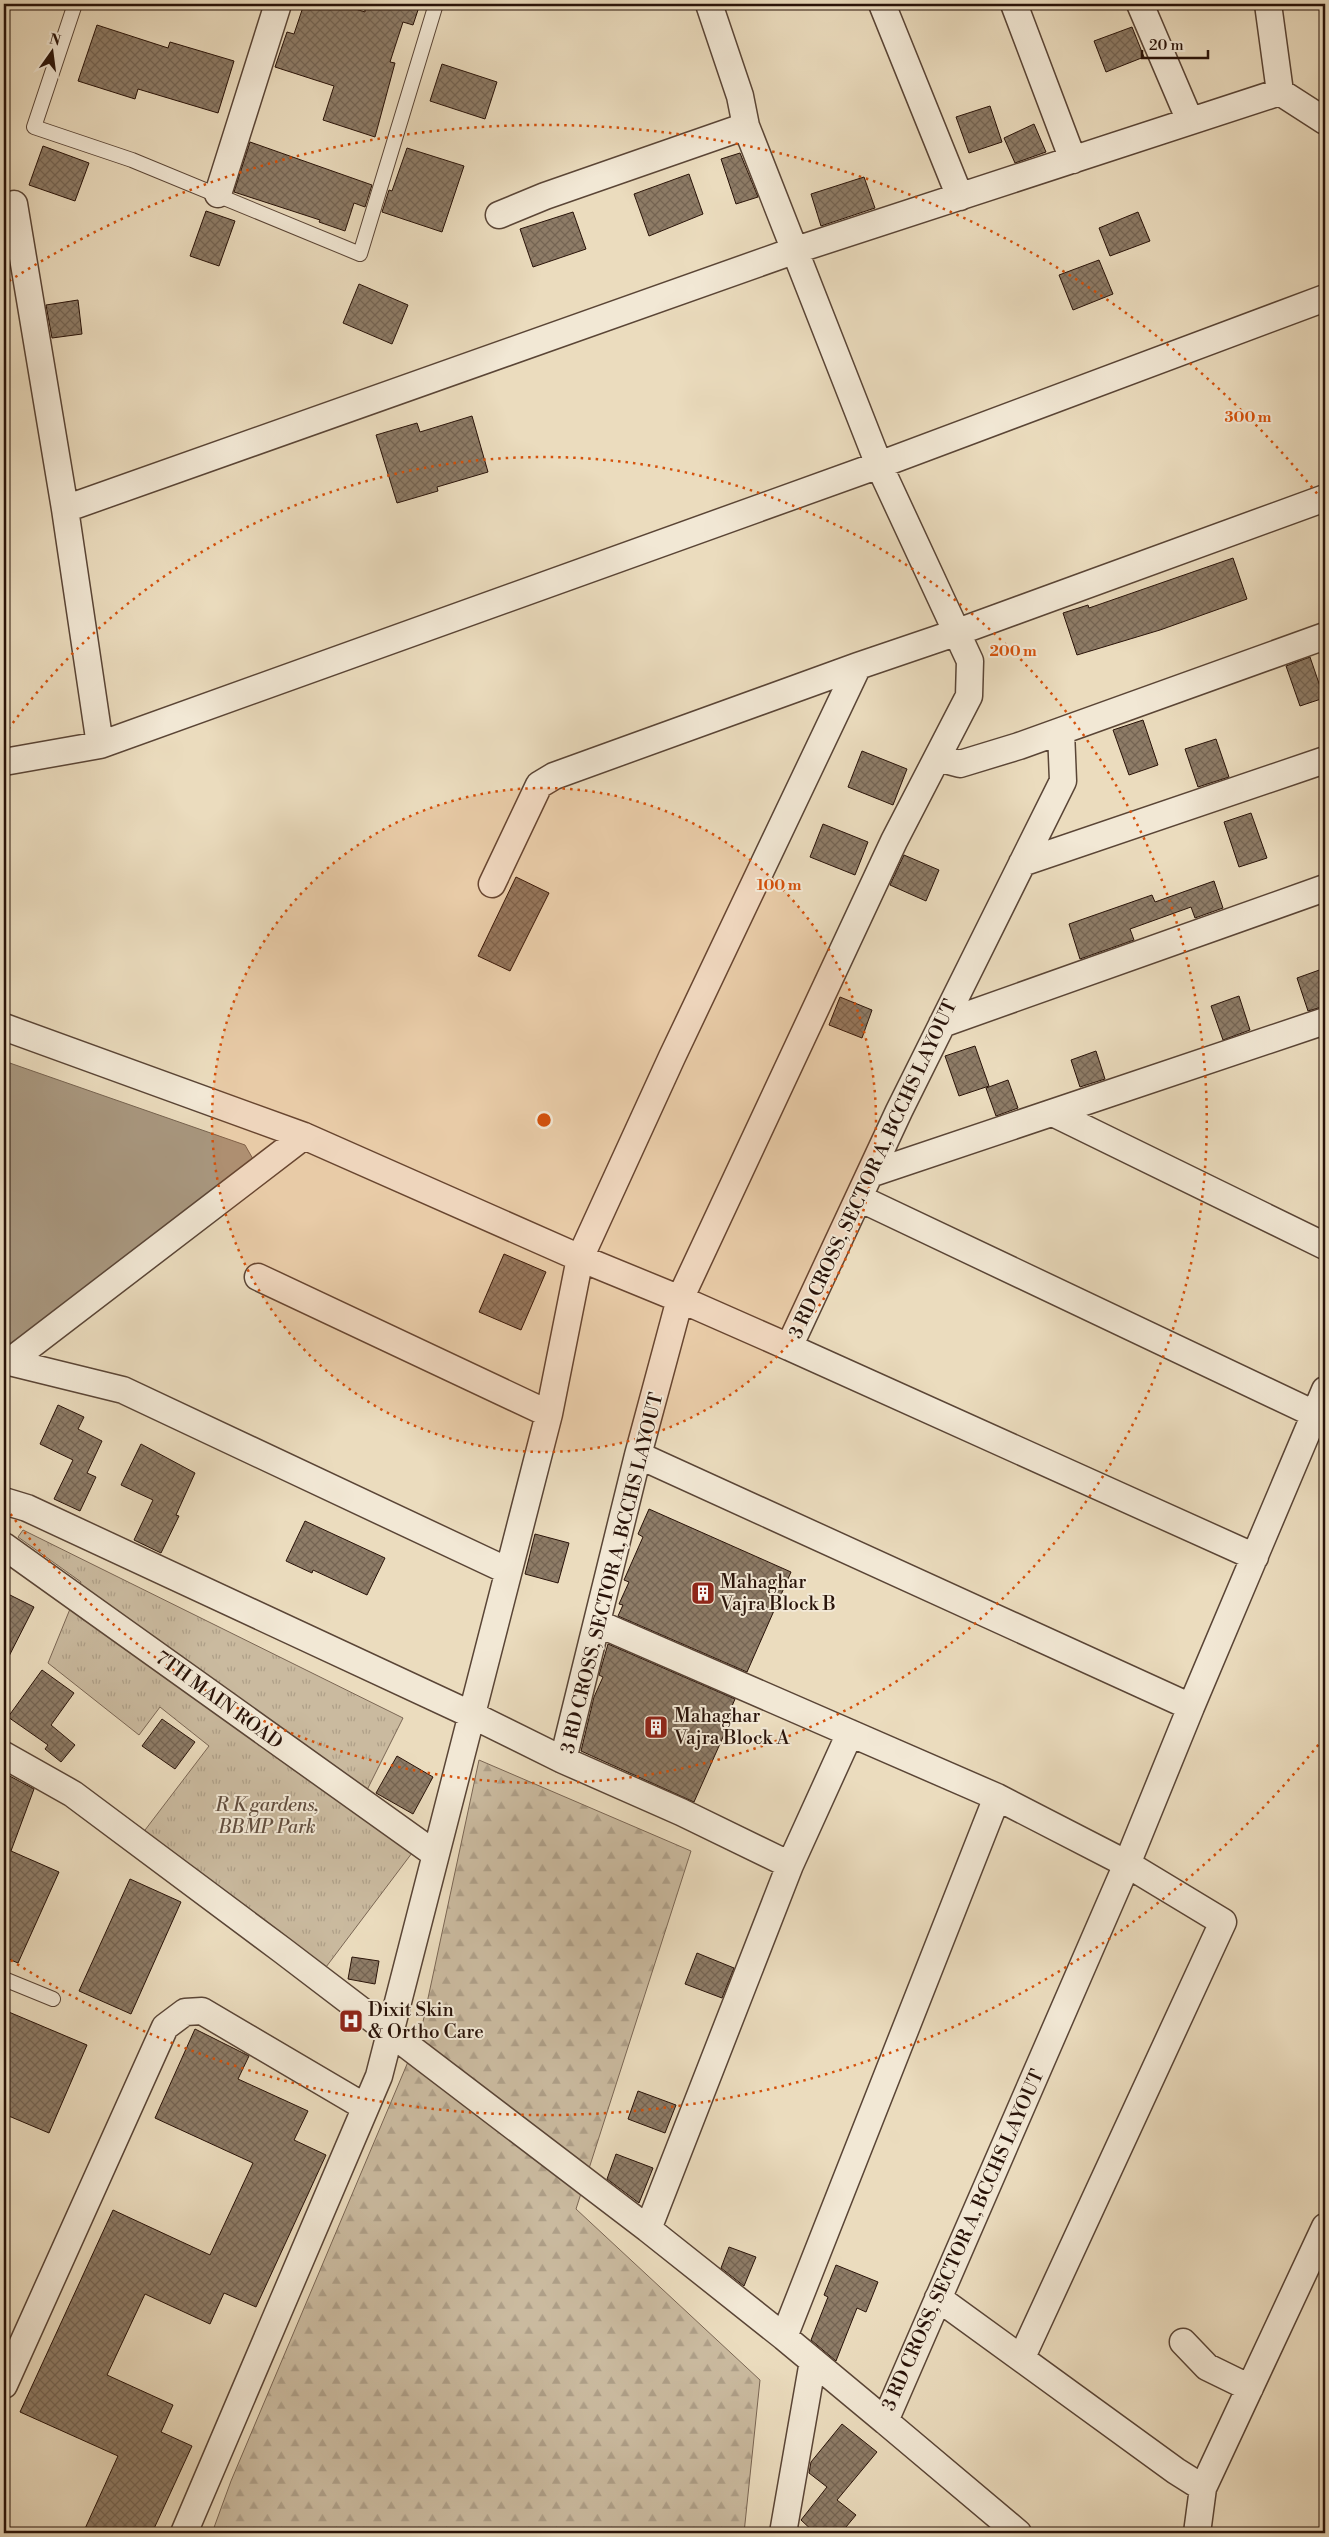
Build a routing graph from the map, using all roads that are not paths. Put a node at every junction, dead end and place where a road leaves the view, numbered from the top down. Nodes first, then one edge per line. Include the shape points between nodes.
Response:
1 (75, 4) edge
2 (278, 4) edge
3 (436, 4) edge
4 (709, 4) edge
5 (882, 4) edge
6 (1014, 4) edge
7 (1140, 4) edge
8 (1268, 4) edge
9 (1280, 92) junction
10 (1190, 121) junction
11 (1325, 121) edge
12 (746, 126) junction
13 (1073, 160) junction
14 (218, 194) junction
15 (960, 197) junction
16 (14, 204) dead end
17 (499, 215) dead end
18 (796, 250) junction
19 (1325, 298) edge
20 (879, 465) junction
21 (1325, 498) edge
22 (65, 509) junction
23 (955, 633) junction
24 (1325, 636) edge
25 (858, 666) junction
26 (1061, 731) junction
27 (100, 745) junction
28 (937, 758) junction
29 (1325, 760) edge
30 (4, 762) edge
31 (1022, 863) junction
32 (492, 884) dead end
33 (1325, 888) edge
34 (1325, 1021) edge
35 (942, 1024) junction
36 (4, 1027) edge
37 (1053, 1113) junction
38 (304, 1136) junction
39 (870, 1174) junction
40 (860, 1198) junction
41 (1325, 1246) edge
42 (580, 1258) junction
43 (258, 1277) dead end
44 (680, 1299) junction
45 (789, 1347) junction
46 (1322, 1407) edge
47 (549, 1414) junction
48 (638, 1455) junction
49 (4, 1501) edge
50 (4, 1546) edge
51 (1255, 1557) junction
52 (508, 1571) junction
53 (597, 1623) junction
54 (1191, 1707) junction
55 (470, 1714) junction
56 (850, 1733) junction
57 (4, 1755) edge
58 (563, 1760) junction
59 (997, 1797) junction
60 (435, 1854) junction
61 (1127, 1864) junction
62 (790, 1865) junction
63 (4, 1979) edge
64 (53, 1999) dead end
65 (390, 2032) junction
66 (365, 2107) junction
67 (1325, 2227) edge
68 (648, 2229) junction
69 (938, 2298) junction
70 (784, 2337) junction
71 (1183, 2342) dead end
72 (1022, 2357) junction
73 (813, 2361) junction
74 (4, 2385) edge
75 (1250, 2388) junction
76 (885, 2421) junction
77 (1203, 2488) junction
78 (792, 2528) edge
79 (184, 2533) edge
80 (1018, 2533) edge
81 (1197, 2533) edge

1 - 14 lane via 34,127 132,160
2 - 14 street
3 - 14 lane via 360,254
4 - 12 street via 740,96
5 - 15 street
6 - 13 street
7 - 10 street
8 - 9 street
9 - 10 street
9 - 11 street
10 - 13 street
12 - 17 street
12 - 18 street
13 - 15 street
15 - 18 street
16 - 22 street
18 - 20 street
18 - 22 street
19 - 20 street
20 - 23 street
20 - 27 street
21 - 23 street
22 - 27 street
23 - 25 street
23 - 28 street via 970,661 968,696
24 - 26 street
25 - 32 street via 554,776 539,785
25 - 42 street
26 - 28 street via 960,764
26 - 31 street, 3 RD CROSS, SECTOR A, BCCHS LAYOUT via 1063,781
27 - 30 street
28 - 44 street via 894,841
29 - 31 street
31 - 35 street, 3 RD CROSS, SECTOR A, BCCHS LAYOUT
33 - 35 street
34 - 37 street
35 - 39 street, 3 RD CROSS, SECTOR A, BCCHS LAYOUT
36 - 38 street
37 - 39 street
37 - 41 street
38 - 42 street
38 - 52 street via 9,1362 123,1390
39 - 40 street, 3 RD CROSS, SECTOR A, BCCHS LAYOUT
40 - 45 street, 3 RD CROSS, SECTOR A, BCCHS LAYOUT
40 - 46 street
42 - 44 street
42 - 47 street
43 - 47 street
44 - 45 street, 3 RD CROSS, SECTOR A, BCCHS LAYOUT
44 - 48 street, 3 RD CROSS, SECTOR A, BCCHS LAYOUT
45 - 51 street
46 - 51 street, 3 RD CROSS, SECTOR A, BCCHS LAYOUT
47 - 52 street
48 - 53 street, 3 RD CROSS, SECTOR A, BCCHS LAYOUT
48 - 54 street
49 - 55 street via 27,1508
50 - 60 street, 7TH MAIN ROAD
51 - 54 street, 3 RD CROSS, SECTOR A, BCCHS LAYOUT
52 - 55 street
53 - 56 street
53 - 58 street, 3 RD CROSS, SECTOR A, BCCHS LAYOUT
54 - 61 street, 3 RD CROSS, SECTOR A, BCCHS LAYOUT
55 - 58 street
55 - 60 street
56 - 59 street
56 - 62 street
57 - 65 street, 3 RD CROSS, SECTOR A, BCCHS LAYOUT via 73,1794
58 - 62 street, 3 RD CROSS, SECTOR A, BCCHS LAYOUT
59 - 61 street
59 - 70 street
60 - 65 street
61 - 69 street, 3 RD CROSS, SECTOR A, BCCHS LAYOUT
61 - 72 street via 1223,1922
62 - 68 street
63 - 64 lane
65 - 66 street via 379,2076
65 - 68 street, 3 RD CROSS, SECTOR A, BCCHS LAYOUT
66 - 74 street via 202,2012 185,2012 165,2027
66 - 79 street
67 - 75 street
68 - 70 street, 3 RD CROSS, SECTOR A, BCCHS LAYOUT
69 - 72 street
69 - 76 street, 3 RD CROSS, SECTOR A, BCCHS LAYOUT
70 - 73 street, 3 RD CROSS, SECTOR A, BCCHS LAYOUT
71 - 75 street via 1206,2367
72 - 77 street
73 - 76 street, 3 RD CROSS, SECTOR A, BCCHS LAYOUT
73 - 78 street
75 - 77 street
76 - 80 street
77 - 81 street

